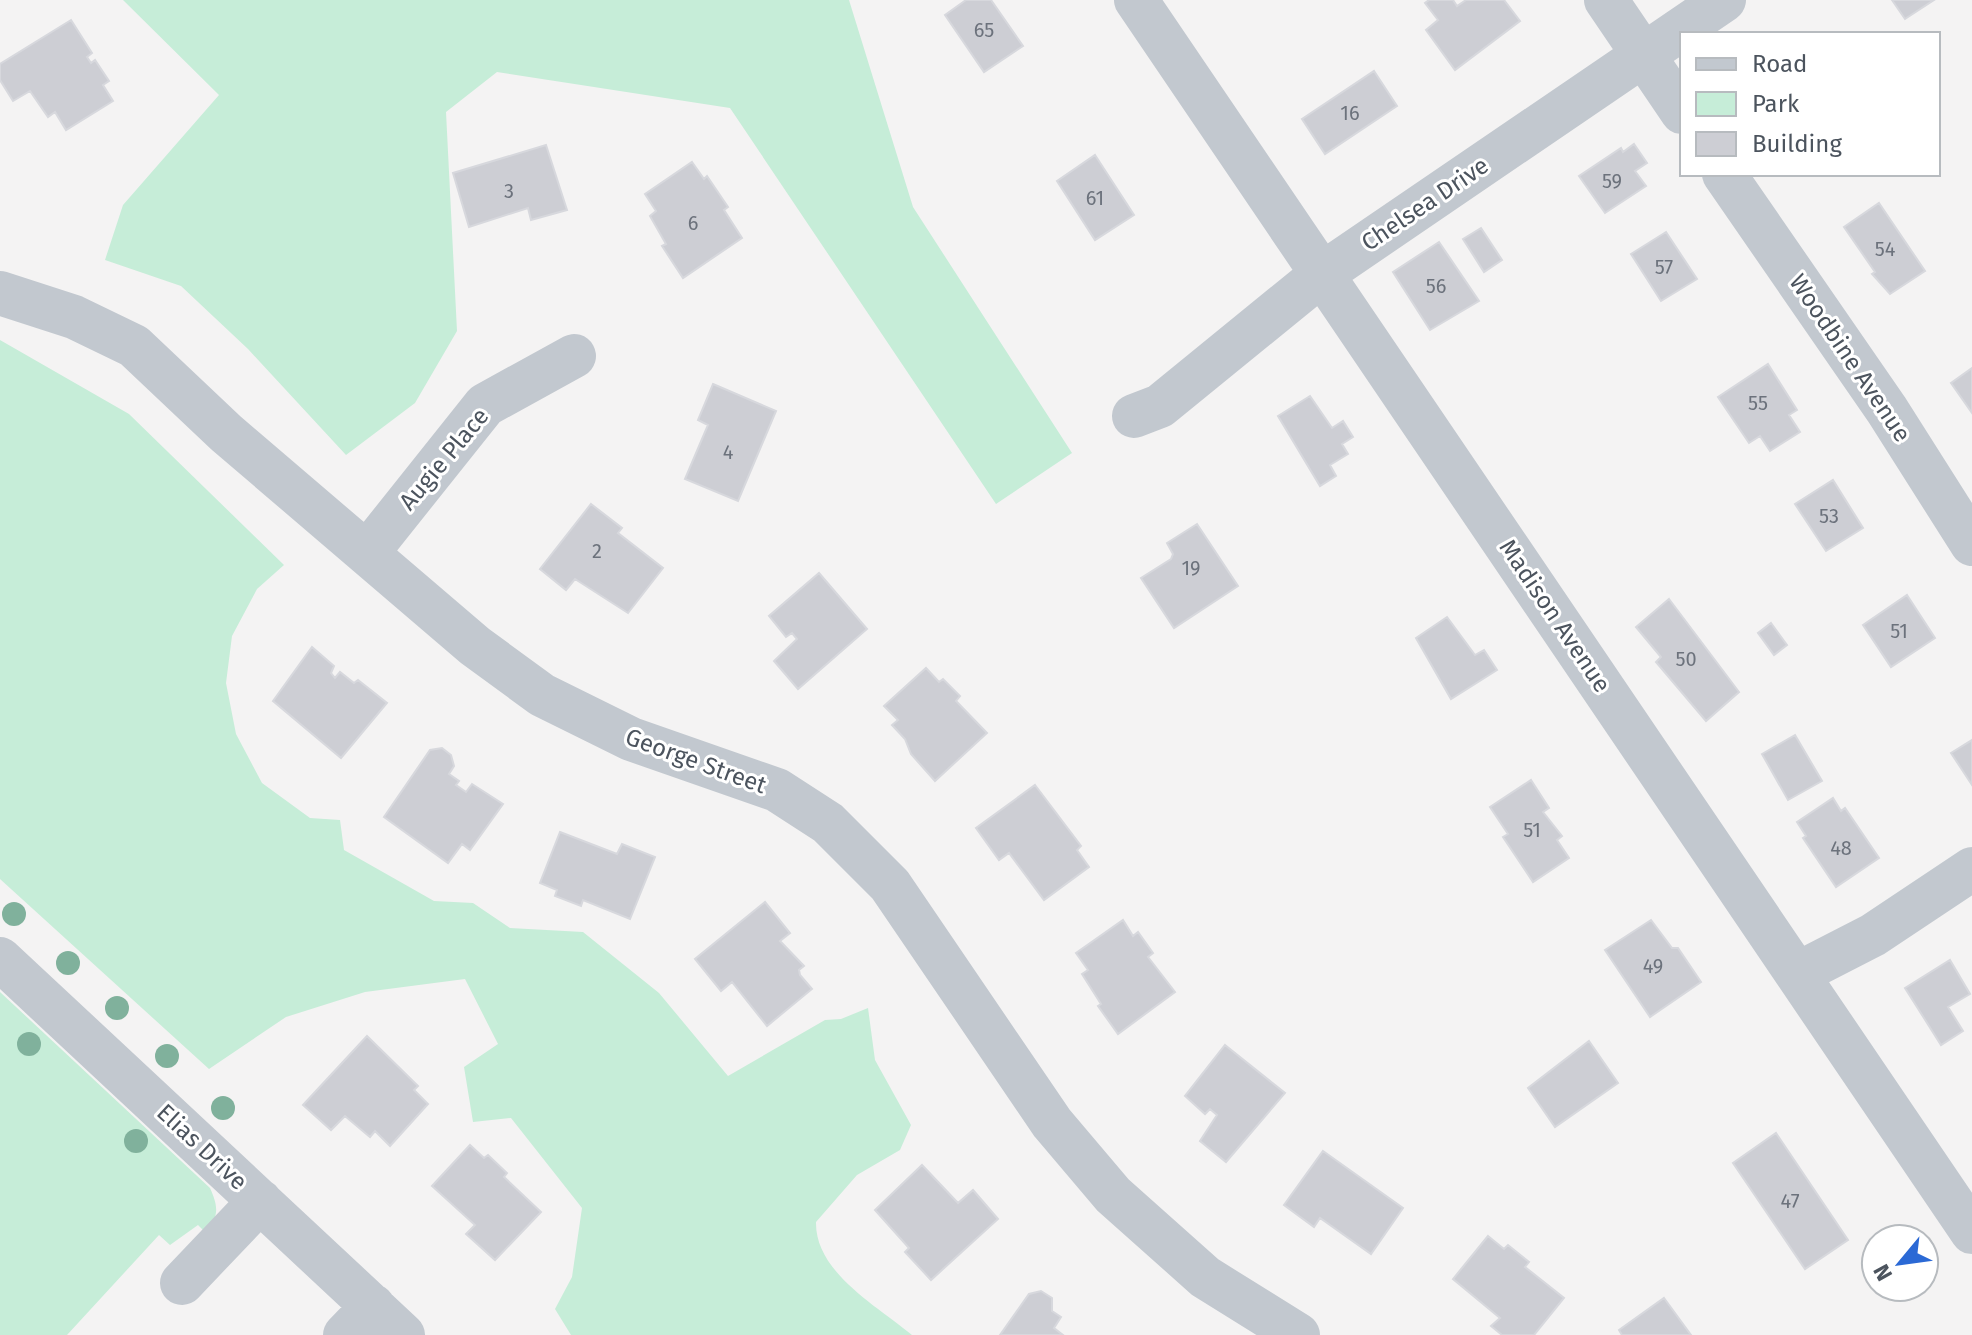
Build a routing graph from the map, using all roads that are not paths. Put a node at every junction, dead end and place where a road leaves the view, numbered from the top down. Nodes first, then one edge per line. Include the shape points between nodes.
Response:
1 (1136, 0) edge
2 (1606, 0) edge
3 (1724, 0) edge
4 (1642, 55) junction
5 (1680, 109) edge
6 (1725, 176) edge
7 (1322, 274) junction
8 (0, 293) edge
9 (574, 356) dead end
10 (1134, 416) dead end
11 (1972, 544) edge
12 (367, 553) junction
13 (1972, 869) edge
14 (0, 959) edge
15 (1799, 973) junction
16 (260, 1201) junction
17 (1972, 1232) edge
18 (182, 1283) dead end
19 (374, 1325) edge
20 (1298, 1335) edge

1 - 7 street, Madison Avenue
2 - 4 street
3 - 4 street, Chelsea Drive
4 - 5 street
4 - 7 street, Chelsea Drive
6 - 11 street, Woodbine Avenue
7 - 10 street, Chelsea Drive via 1160,406
7 - 15 street, Madison Avenue
8 - 12 street, George Street via 74,317 134,346
9 - 12 street, Augie Place via 485,405
12 - 20 street, George Street via 475,646 542,695 631,739 777,790 828,823 890,885 1052,1123 1113,1195 1205,1277
13 - 15 street via 1873,935
14 - 16 street, Elias Drive
15 - 17 street, Madison Avenue
16 - 18 street
16 - 19 street, Elias Drive

